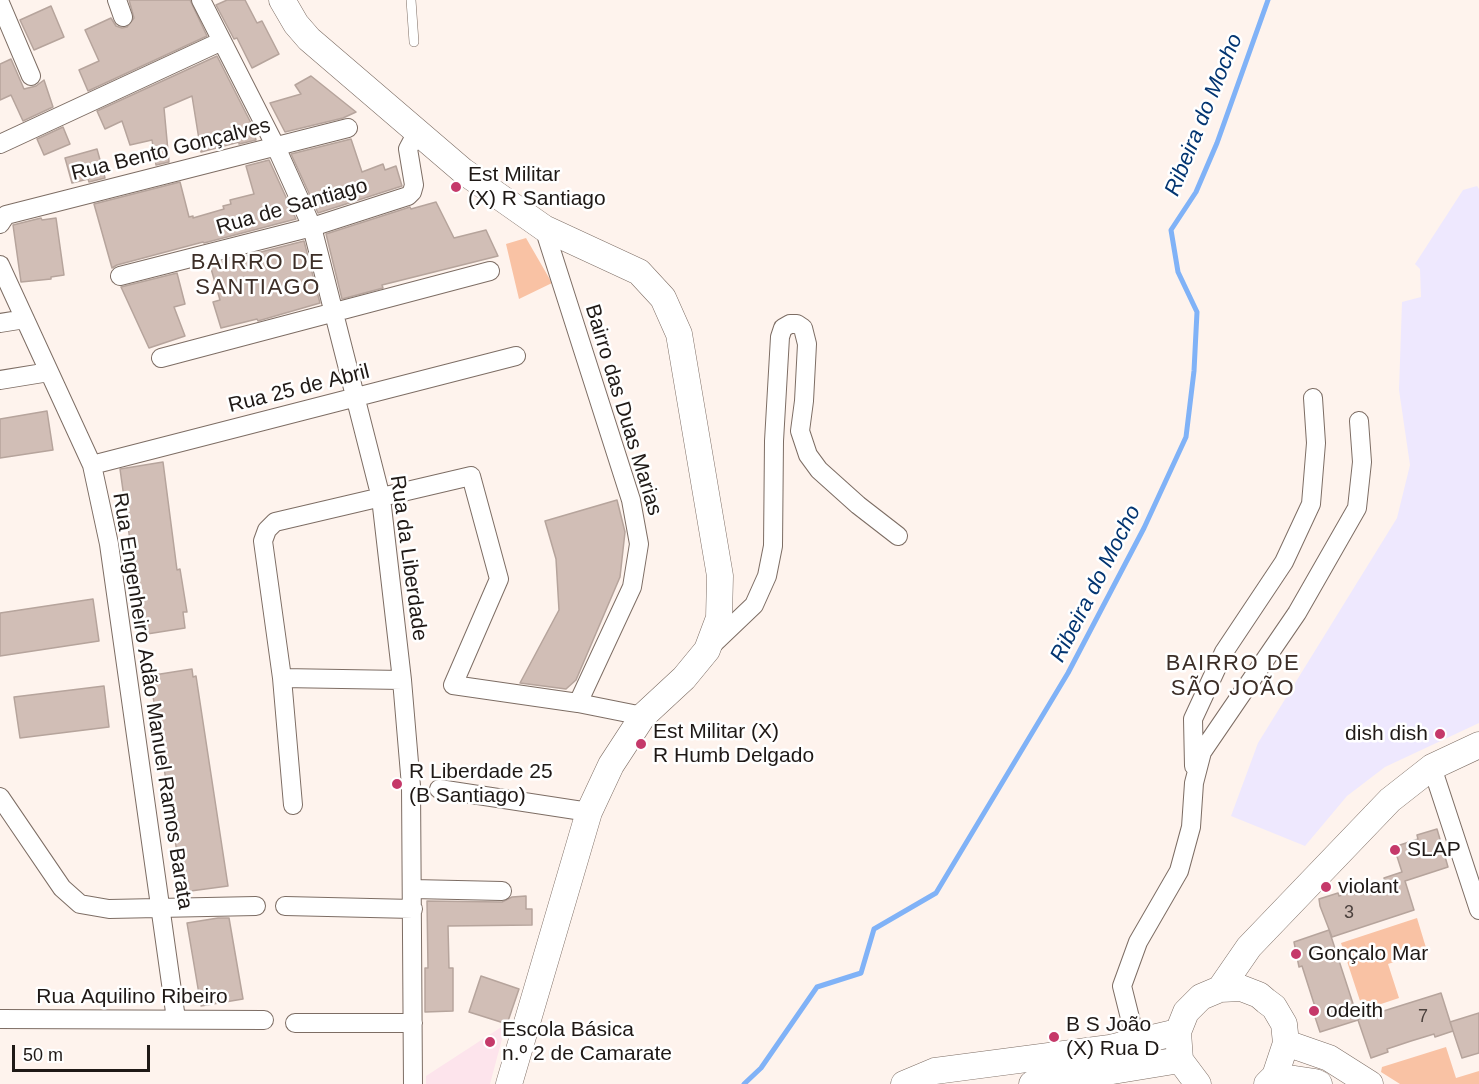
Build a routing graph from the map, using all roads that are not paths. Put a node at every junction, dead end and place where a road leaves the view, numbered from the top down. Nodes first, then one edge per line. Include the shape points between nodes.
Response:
1 (201, 0) edge
2 (282, 0) edge
3 (411, 0) edge
4 (0, 3) edge
5 (222, 41) junction
6 (414, 42) dead end
7 (32, 76) dead end
8 (348, 128) dead end
9 (417, 132) junction
10 (0, 144) edge
11 (276, 147) junction
12 (3, 220) edge
13 (312, 227) junction
14 (544, 228) junction
15 (0, 264) edge
16 (490, 271) dead end
17 (120, 276) dead end
18 (7, 295) edge
19 (333, 312) junction
20 (25, 319) junction
21 (0, 322) edge
22 (516, 356) dead end
23 (160, 358) dead end
24 (49, 372) junction
25 (0, 380) edge
26 (355, 399) junction
27 (1313, 399) dead end
28 (1359, 421) dead end
29 (92, 465) junction
30 (381, 498) junction
31 (898, 536) dead end
32 (707, 650) junction
33 (282, 678) junction
34 (402, 680) junction
35 (578, 703) junction
36 (643, 716) junction
37 (1479, 746) edge
38 (1432, 767) junction
39 (1194, 783) junction
40 (439, 789) dead end
41 (0, 798) edge
42 (293, 805) dead end
43 (589, 812) junction
44 (413, 889) junction
45 (501, 891) dead end
46 (256, 906) dead end
47 (285, 906) dead end
48 (161, 907) junction
49 (413, 909) junction
50 (1479, 910) edge
51 (1249, 947) junction
52 (1220, 989) junction
53 (1266, 1001) junction
54 (0, 1019) edge
55 (176, 1019) junction
56 (264, 1020) dead end
57 (295, 1023) dead end
58 (413, 1023) junction
59 (1178, 1032) junction
60 (1136, 1042) junction
61 (1287, 1043) junction
62 (1180, 1060) junction
63 (1271, 1080) edge
64 (413, 1084) edge
65 (509, 1084) edge
66 (903, 1084) edge
67 (1032, 1084) edge
68 (1198, 1084) edge
69 (1319, 1084) edge
70 (1370, 1084) edge

1 - 5 street, Rua da Liberdade
2 - 9 street via 309,39
3 - 6 lane
4 - 7 street
5 - 10 street
5 - 11 street, Rua da Liberdade
8 - 11 street, Rua Bento Gonçalves
9 - 13 street, Rua de Santiago via 408,149 414,185 408,196
9 - 14 street via 463,171
11 - 12 street, Rua Bento Gonçalves
11 - 13 street, Rua da Liberdade
13 - 17 street, Rua de Santiago
13 - 19 street, Rua da Liberdade
14 - 32 street via 639,272 663,298 679,334 720,576 719,618
14 - 35 street, Bairro das Duas Marias via 631,500 639,544 632,587
15 - 18 street, Rua Engenheiro Adão Manuel Ramos Barata
16 - 19 street
18 - 20 street, Rua Engenheiro Adão Manuel Ramos Barata
19 - 23 street
19 - 26 street, Rua da Liberdade
20 - 21 street
20 - 24 street, Rua Engenheiro Adão Manuel Ramos Barata
22 - 26 street, Rua 25 de Abril
24 - 25 street
24 - 29 street, Rua Engenheiro Adão Manuel Ramos Barata
26 - 29 street, Rua 25 de Abril
26 - 30 street, Rua da Liberdade
27 - 39 street via 1316,443 1311,504 1284,562 1224,652 1193,719
28 - 39 street via 1362,462 1357,508 1297,613 1202,752
29 - 48 street, Rua Engenheiro Adão Manuel Ramos Barata via 109,544
30 - 33 street via 275,522 267,530 263,541
30 - 34 street, Rua da Liberdade
30 - 35 street via 471,476 499,579 453,686
31 - 32 street via 858,506 807,455 800,431 807,344 803,328 790,324 783,328 780,337 772,546 767,576 754,605
32 - 36 street
33 - 34 street
33 - 42 street
34 - 44 street, Rua da Liberdade via 411,786
35 - 36 street
36 - 43 street via 611,765
37 - 38 street
38 - 50 street
38 - 51 street via 1390,800
39 - 60 street via 1191,827 1179,871 1138,942 1122,986
40 - 43 street
41 - 48 street via 62,888 80,904 110,909
43 - 65 street
44 - 45 street
44 - 49 street, Rua da Liberdade
46 - 48 street
47 - 49 street
48 - 55 street, Rua Engenheiro Adão Manuel Ramos Barata
49 - 58 street, Rua da Liberdade
51 - 52 street
51 - 53 street via 1253,974
52 - 53 street via 1241,988
52 - 59 street via 1201,997 1186,1012
53 - 61 street via 1284,1024
54 - 55 street, Rua Aquilino Ribeiro
55 - 56 street, Rua Aquilino Ribeiro
57 - 58 street
58 - 64 street, Rua da Liberdade
59 - 60 street
59 - 62 street
60 - 66 street via 935,1071
61 - 63 street
61 - 70 street via 1329,1058
62 - 67 street
62 - 68 street
63 - 69 street

